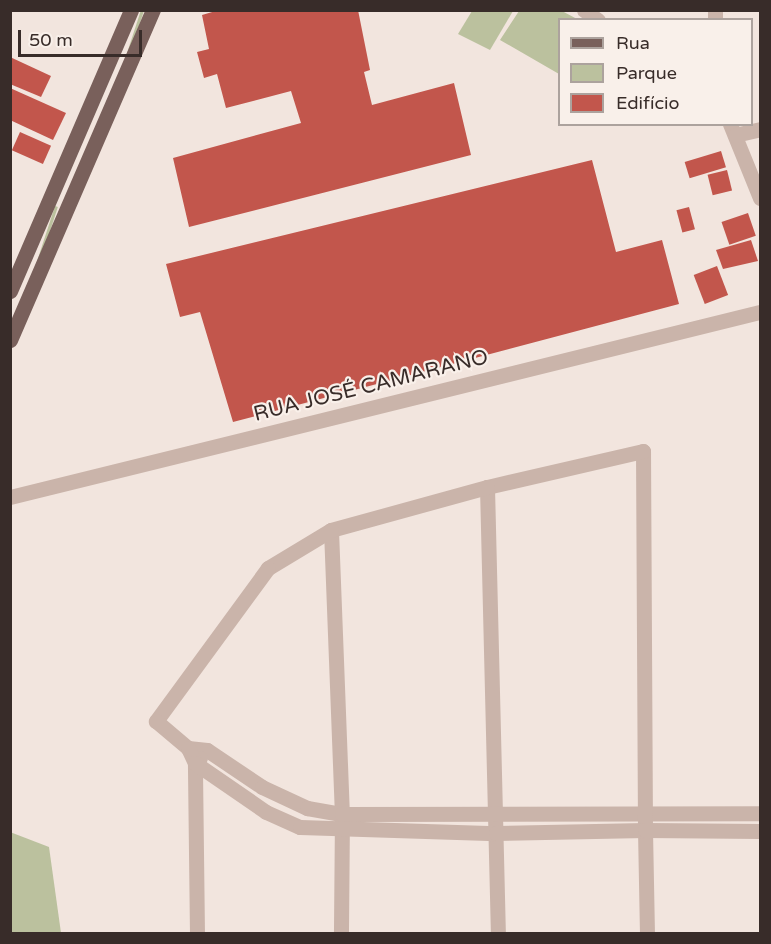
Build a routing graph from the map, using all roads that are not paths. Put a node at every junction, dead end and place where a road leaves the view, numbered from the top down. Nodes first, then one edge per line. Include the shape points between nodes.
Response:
1 (131, 10) edge
2 (153, 10) edge
3 (760, 129) edge
4 (732, 130) edge
5 (65, 164) junction
6 (84, 172) junction
7 (760, 198) edge
8 (10, 291) edge
9 (760, 312) edge
10 (741, 315) junction
11 (760, 319) edge
12 (10, 340) edge
13 (487, 487) junction
14 (10, 498) edge
15 (331, 530) junction
16 (188, 748) junction
17 (207, 750) junction
18 (195, 763) junction
19 (495, 813) junction
20 (760, 813) edge
21 (342, 814) junction
22 (645, 814) junction
23 (645, 830) junction
24 (340, 831) junction
25 (760, 831) edge
26 (496, 833) junction
27 (196, 933) edge
28 (342, 933) edge
29 (498, 933) edge
30 (647, 933) edge

1 - 5 main road
2 - 6 main road
3 - 4 street
4 - 7 street
5 - 6 main road
5 - 8 main road
6 - 12 main road
9 - 10 street, RUA JOSÉ CAMARANO
10 - 11 street
10 - 14 street, RUA JOSÉ CAMARANO
13 - 15 street
13 - 19 street
13 - 22 street via 643,451
15 - 16 street via 268,568 156,721
15 - 21 street
16 - 17 street
16 - 18 street
17 - 18 street
17 - 21 street via 307,808
18 - 24 street via 266,812 300,827
18 - 27 street
19 - 21 street
19 - 22 street
19 - 26 street
20 - 22 street
21 - 24 street
22 - 23 street
23 - 25 street
23 - 26 street
23 - 30 street
24 - 26 street
24 - 28 street
26 - 29 street

